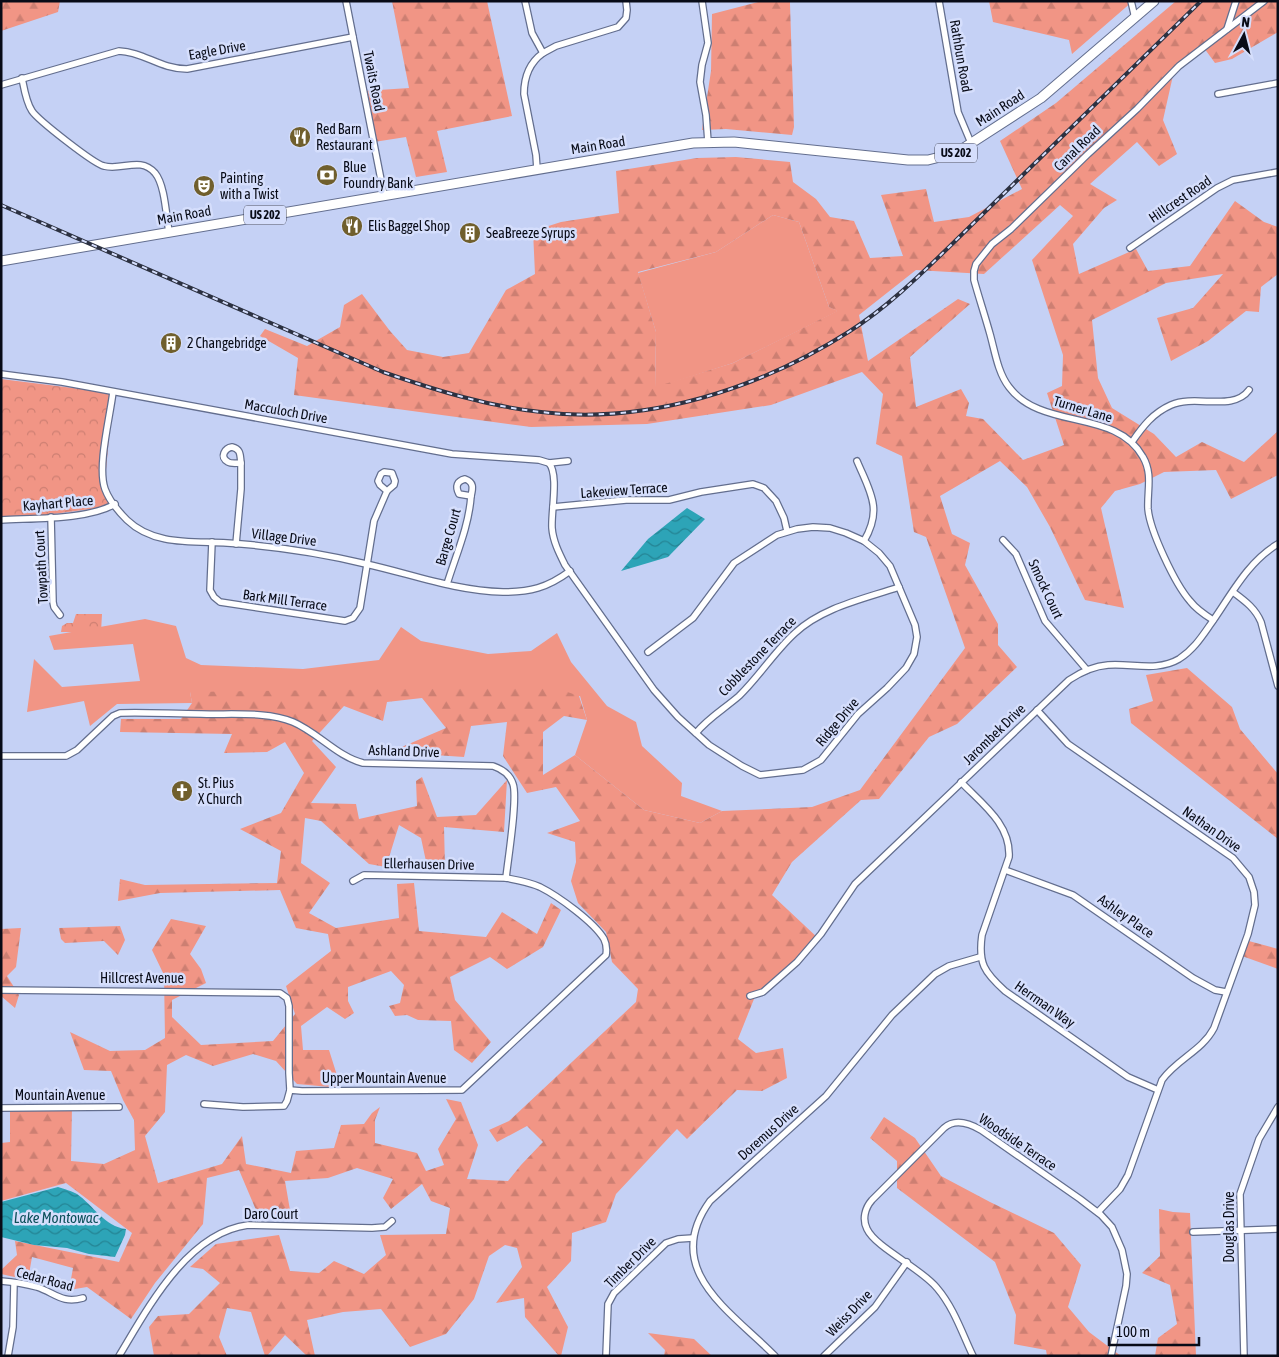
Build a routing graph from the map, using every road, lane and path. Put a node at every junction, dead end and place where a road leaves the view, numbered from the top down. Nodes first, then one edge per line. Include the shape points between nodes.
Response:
1 (346, 1) edge
2 (525, 1) edge
3 (626, 1) edge
4 (702, 1) edge
5 (939, 1) edge
6 (1131, 1) edge
7 (1154, 1) edge
8 (1236, 1) edge
9 (1264, 1) edge
10 (1135, 18) junction
11 (1227, 29) junction
12 (353, 37) junction
13 (543, 53) junction
14 (22, 78) junction
15 (1278, 83) edge
16 (1, 85) edge
17 (1218, 94) dead end
18 (708, 142) junction
19 (971, 143) junction
20 (537, 169) junction
21 (1278, 172) edge
22 (384, 195) junction
23 (169, 232) junction
24 (1130, 248) dead end
25 (1, 261) edge
26 (980, 300) joint
27 (1, 374) edge
28 (1249, 390) dead end
29 (113, 392) junction
30 (1132, 442) junction
31 (568, 461) dead end
32 (857, 461) dead end
33 (549, 463) junction
34 (240, 464) dead end
35 (387, 491) dead end
36 (471, 496) dead end
37 (115, 504) junction
38 (553, 507) junction
39 (51, 517) junction
40 (1, 520) edge
41 (787, 531) junction
42 (1003, 540) dead end
43 (212, 542) junction
44 (864, 542) junction
45 (236, 544) junction
46 (1278, 544) edge
47 (366, 564) junction
48 (570, 571) junction
49 (447, 584) junction
50 (899, 587) junction
51 (1233, 592) junction
52 (60, 615) dead end
53 (1213, 620) junction
54 (648, 652) dead end
55 (1087, 670) junction
56 (1278, 686) edge
57 (1037, 710) junction
58 (696, 734) junction
59 (1, 756) edge
60 (961, 782) junction
61 (1005, 870) junction
62 (506, 878) junction
63 (353, 881) dead end
64 (980, 957) junction
65 (1, 990) edge
66 (1226, 992) junction
67 (750, 996) dead end
68 (290, 1090) junction
69 (1158, 1090) junction
70 (204, 1104) dead end
71 (119, 1107) dead end
72 (1278, 1107) edge
73 (1, 1108) edge
74 (1098, 1212) junction
75 (392, 1221) dead end
76 (1278, 1229) edge
77 (1240, 1231) junction
78 (1193, 1232) dead end
79 (693, 1238) junction
80 (907, 1262) junction
81 (1, 1281) edge
82 (14, 1283) junction
83 (83, 1298) dead end
84 (8, 1356) edge
85 (119, 1356) edge
86 (606, 1356) edge
87 (775, 1356) edge
88 (824, 1356) edge
89 (973, 1356) edge
90 (1111, 1356) edge
91 (1244, 1356) edge

1 - 12 street, Twaits Road
2 - 13 street via 532,33
3 - 13 street via 626,18 618,27
4 - 18 street via 708,43 700,82
5 - 19 street, Rathbun Road via 958,112
6 - 10 street
7 - 10 main road, Main Road / US 202
8 - 11 street
9 - 11 street, Canal Road
10 - 19 main road, Main Road / US 202 via 1041,98
11 - 26 street, Canal Road via 1179,66 992,244 974,271
12 - 14 street, Eagle Drive via 187,68 168,67 119,51
12 - 22 street, Twaits Road
13 - 20 street via 532,63 524,86
14 - 16 street, Eagle Drive
14 - 23 street via 30,106 37,117 96,163 110,167 139,164 155,173 162,188
15 - 17 street
18 - 19 main road, Main Road / US 202 via 917,160 948,156
18 - 20 main road, Main Road / US 202
20 - 22 main road, Main Road / US 202
21 - 24 street, Hillcrest Road via 1233,180 1217,188
22 - 23 main road, Main Road / US 202
23 - 25 main road, Main Road / US 202
26 - 30 street, Turner Lane via 1002,374 1016,395 1036,408 1106,428
27 - 29 street, Macculoch Drive
28 - 30 street via 1235,401 1194,400 1170,405 1149,419
29 - 33 street, Macculoch Drive via 452,454
29 - 37 street, Village Drive via 103,477 105,489
30 - 53 street, Turner Lane via 1144,457 1149,473 1148,509 1152,529 1186,596
31 - 33 street, Macculoch Drive
32 - 44 street via 874,510 872,526
33 - 38 street, Ridge Drive via 554,471
34 - 45 street
35 - 47 street, Bark Mill Terrace via 376,513
36 - 49 street, Barge Court
37 - 39 street, Kayhart Place via 98,512
37 - 43 street, Village Drive via 126,519 150,536
38 - 41 street, Lakeview Terrace via 626,500 669,500 753,484 764,488 776,501
38 - 48 street, Ridge Drive via 554,539 558,553
39 - 40 street, Kayhart Place
39 - 52 street, Towpath Court via 53,602
41 - 44 street, Ridge Drive via 830,528
41 - 54 street, Ridge Drive via 734,563 693,618
42 - 55 street, Smock Court via 1016,554 1045,620
43 - 45 street, Village Drive
43 - 47 street, Bark Mill Terrace via 210,590 217,600 333,620 349,620 358,612
44 - 50 street, Ridge Drive via 885,559
45 - 47 street, Village Drive via 316,553
46 - 51 street, Jarombek Drive via 1255,561
47 - 49 street, Village Drive
48 - 49 street, Village Drive via 543,587 519,592
48 - 58 street, Ridge Drive via 654,690
50 - 58 street, Cobblestone Terrace via 829,611 804,625 740,695 713,715
50 - 58 street, Ridge Drive via 917,633 911,661 858,714 816,764 803,770 756,774
51 - 53 street, Jarombek Drive
51 - 56 street via 1258,614
53 - 55 street, Jarombek Drive via 1190,651 1173,662 1157,666 1107,665
55 - 57 street, Jarombek Drive via 1069,680
57 - 60 street, Jarombek Drive
57 - 66 street, Nathan Drive via 1068,744 1233,858 1244,870 1254,892 1254,913
59 - 62 street, Ashland Drive via 62,757 77,750 120,713 242,715 293,722 362,763 493,766 507,774 514,789
60 - 61 street via 1004,829 1010,848
60 - 67 street, Jarombek Drive via 855,884 821,934 797,962 763,992
61 - 64 street via 982,935
61 - 66 street, Ashley Place via 1073,895 1193,978 1214,990
62 - 63 street, Ellerhausen Drive via 364,875
62 - 68 street, Upper Mountain Avenue via 539,887 564,902 604,939 606,955 462,1090
64 - 69 street, Herrman Way via 988,974 1004,991 1128,1076
64 - 79 street, Doremus Drive via 941,970 892,1015 826,1096 710,1201
65 - 68 street, Hillcrest Avenue via 282,994 289,1006
66 - 69 street, Nathan Drive via 1210,1036 1200,1048 1173,1068
68 - 70 street via 284,1106
69 - 74 street via 1128,1175 1120,1190
71 - 73 street, Mountain Avenue
72 - 77 street, Douglas Drive via 1259,1139 1242,1186
74 - 80 street, Woodside Terrace via 976,1128 964,1123 951,1123 878,1193 866,1210 866,1226 870,1234
74 - 90 street, Woodside Terrace via 1118,1238 1127,1274
75 - 85 street, Daro Court via 385,1227 372,1228 248,1225 220,1233 180,1266
76 - 77 street
77 - 78 street
77 - 91 street, Douglas Drive
79 - 86 street, Timber Drive via 666,1243 614,1293 608,1304
79 - 87 street, Doremus Drive via 695,1263 704,1285
80 - 88 street, Weiss Drive via 876,1308
80 - 89 street, Woodside Terrace via 938,1288
81 - 82 street, Cedar Road
82 - 83 street, Cedar Road via 43,1289 72,1301
82 - 84 street via 13,1326

